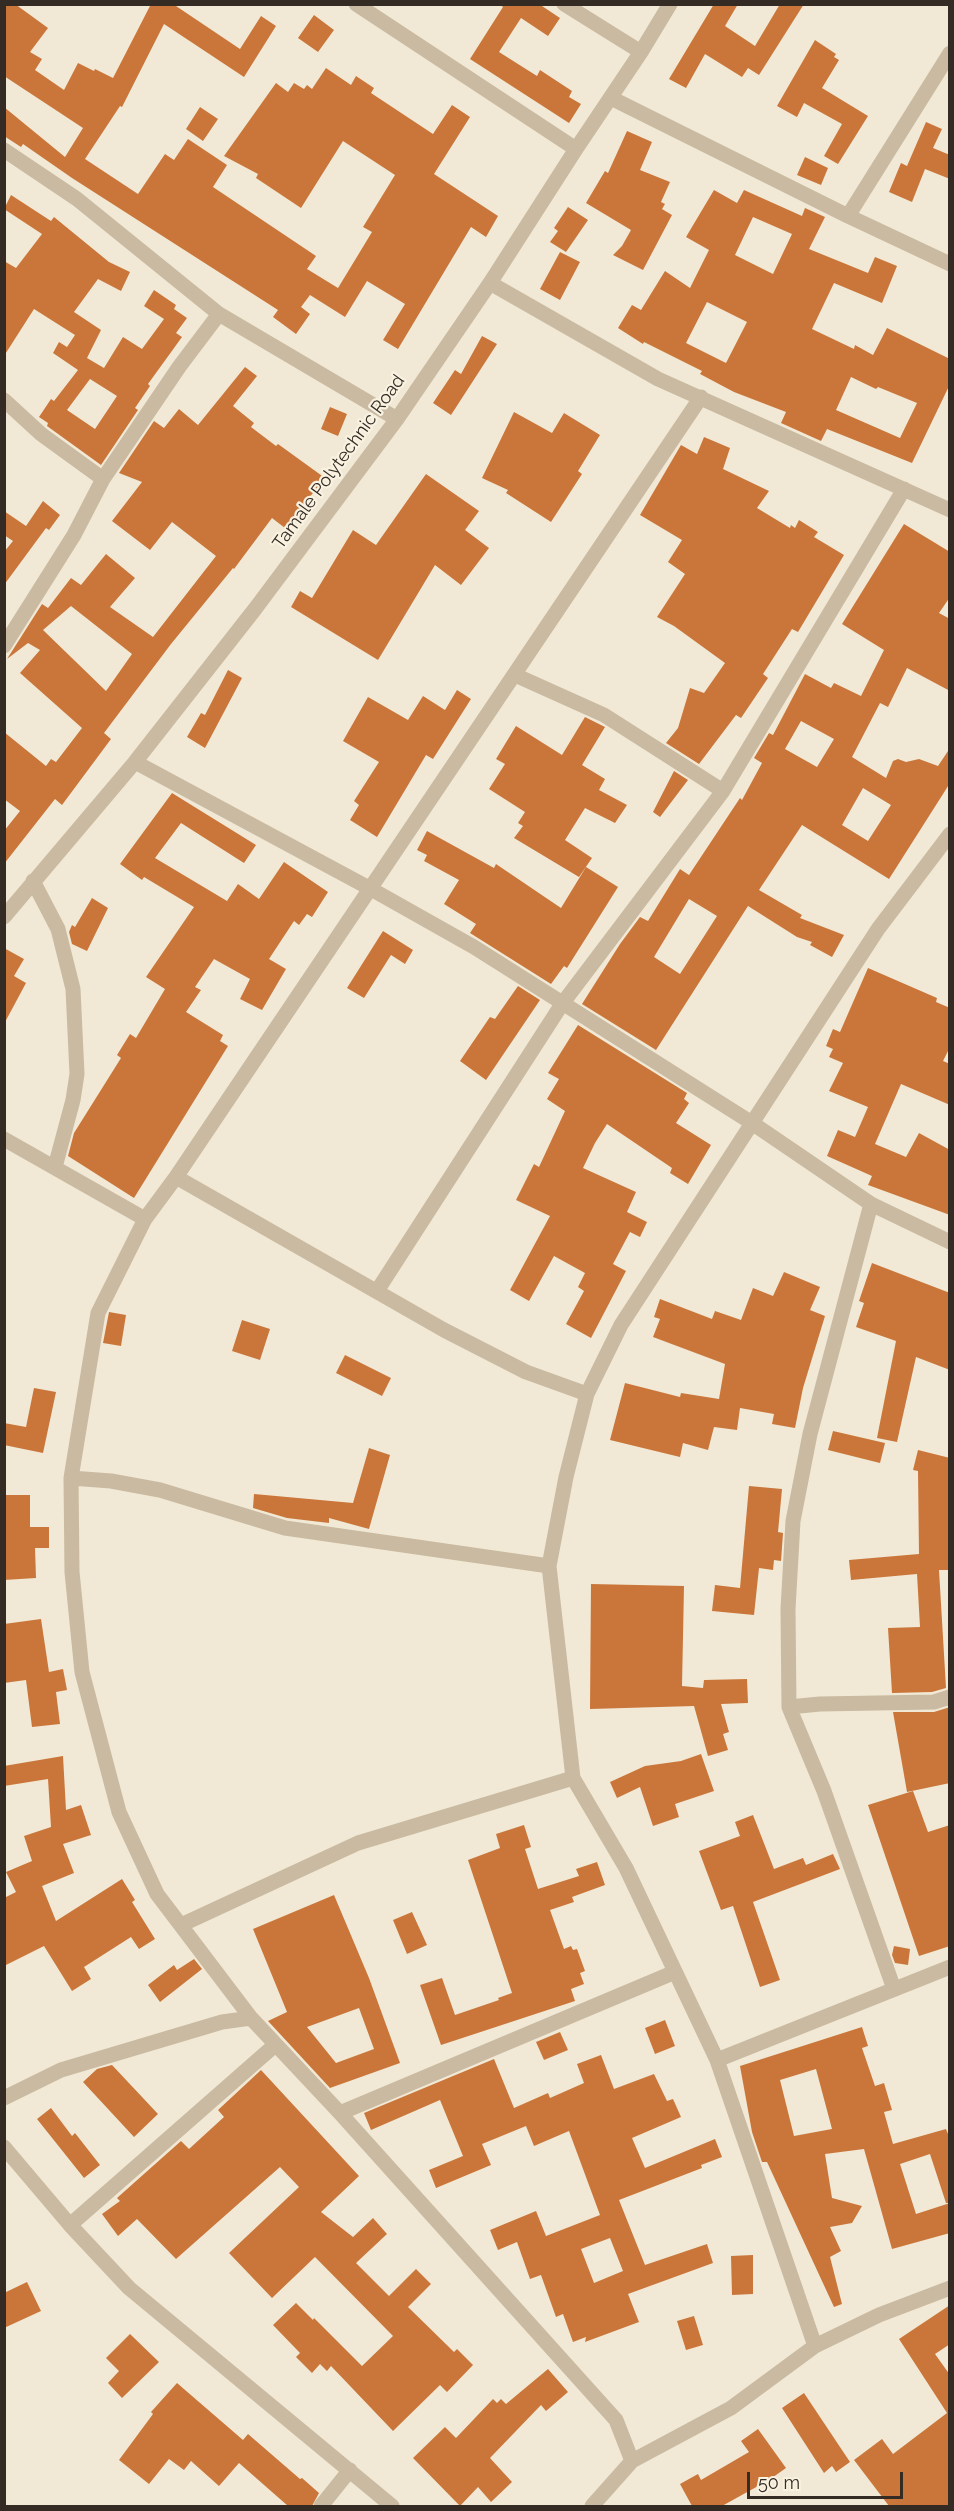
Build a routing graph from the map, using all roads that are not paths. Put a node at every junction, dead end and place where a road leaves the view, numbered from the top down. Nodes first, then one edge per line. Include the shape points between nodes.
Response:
1 (564, 4) edge
2 (669, 4) edge
3 (364, 6) edge
4 (641, 52) junction
5 (950, 53) edge
6 (611, 98) junction
7 (4, 150) edge
8 (576, 150) junction
9 (848, 216) junction
10 (950, 264) edge
11 (490, 283) junction
12 (219, 314) junction
13 (700, 397) junction
14 (4, 400) edge
15 (397, 419) junction
16 (103, 478) junction
17 (904, 489) junction
18 (950, 510) edge
19 (4, 646) edge
20 (515, 675) junction
21 (135, 762) junction
22 (723, 791) junction
23 (950, 834) edge
24 (33, 881) junction
25 (370, 889) junction
26 (4, 917) edge
27 (562, 1004) junction
28 (752, 1123) junction
29 (4, 1140) edge
30 (55, 1167) junction
31 (176, 1177) junction
32 (871, 1204) junction
33 (146, 1219) junction
34 (950, 1242) edge
35 (377, 1291) junction
36 (587, 1394) junction
37 (71, 1478) junction
38 (549, 1566) junction
39 (950, 1697) edge
40 (789, 1707) junction
41 (573, 1778) junction
42 (181, 1924) junction
43 (950, 1967) edge
44 (675, 1972) junction
45 (894, 1989) junction
46 (252, 2018) junction
47 (275, 2045) junction
48 (717, 2060) junction
49 (4, 2097) edge
50 (340, 2113) junction
51 (4, 2147) edge
52 (70, 2225) junction
53 (950, 2288) edge
54 (815, 2346) junction
55 (632, 2461) junction
56 (350, 2470) junction
57 (321, 2506) edge
58 (392, 2506) edge
59 (592, 2506) edge

1 - 4 street
2 - 4 street, Tamale Polytechnic Road
3 - 8 street
4 - 6 street, Tamale Polytechnic Road
5 - 9 street
6 - 8 street, Tamale Polytechnic Road
6 - 9 street
7 - 12 street via 77,199
8 - 11 street, Tamale Polytechnic Road
9 - 10 street
11 - 13 street via 658,379
11 - 15 street, Tamale Polytechnic Road
12 - 15 street
12 - 16 street
13 - 17 street
13 - 20 street
14 - 16 street via 41,434
15 - 21 street, Tamale Polytechnic Road
16 - 19 street via 74,535
17 - 18 street
17 - 22 street
20 - 22 street via 604,715
20 - 25 street
21 - 24 street, Tamale Polytechnic Road
21 - 25 street
22 - 27 street
23 - 28 street via 878,929
24 - 26 street, Tamale Polytechnic Road
24 - 30 street via 57,929 73,988 77,1074
25 - 27 street via 474,947
25 - 31 street
27 - 28 street
27 - 35 street
28 - 32 street
28 - 36 street via 621,1325
29 - 30 street
30 - 33 street
31 - 33 street
31 - 35 street
32 - 34 street
32 - 40 street via 810,1434 793,1521 788,1609
33 - 37 street via 98,1313
35 - 36 street via 526,1372
36 - 38 street
37 - 38 street via 160,1490 285,1528
37 - 42 street via 72,1572 82,1672 119,1812 157,1894
38 - 41 street
39 - 40 street via 934,1702
40 - 45 street via 824,1791
41 - 42 street via 358,1843
41 - 44 street via 626,1868
42 - 46 street
43 - 45 street
44 - 48 street
44 - 50 street
45 - 48 street
46 - 47 street
46 - 49 street via 222,2022 61,2070
47 - 50 street
47 - 52 street
48 - 54 street
50 - 55 street via 616,2420
51 - 52 street
52 - 56 street via 129,2288
53 - 54 street via 879,2315
54 - 55 street via 731,2408
55 - 59 street
56 - 57 street
56 - 58 street

